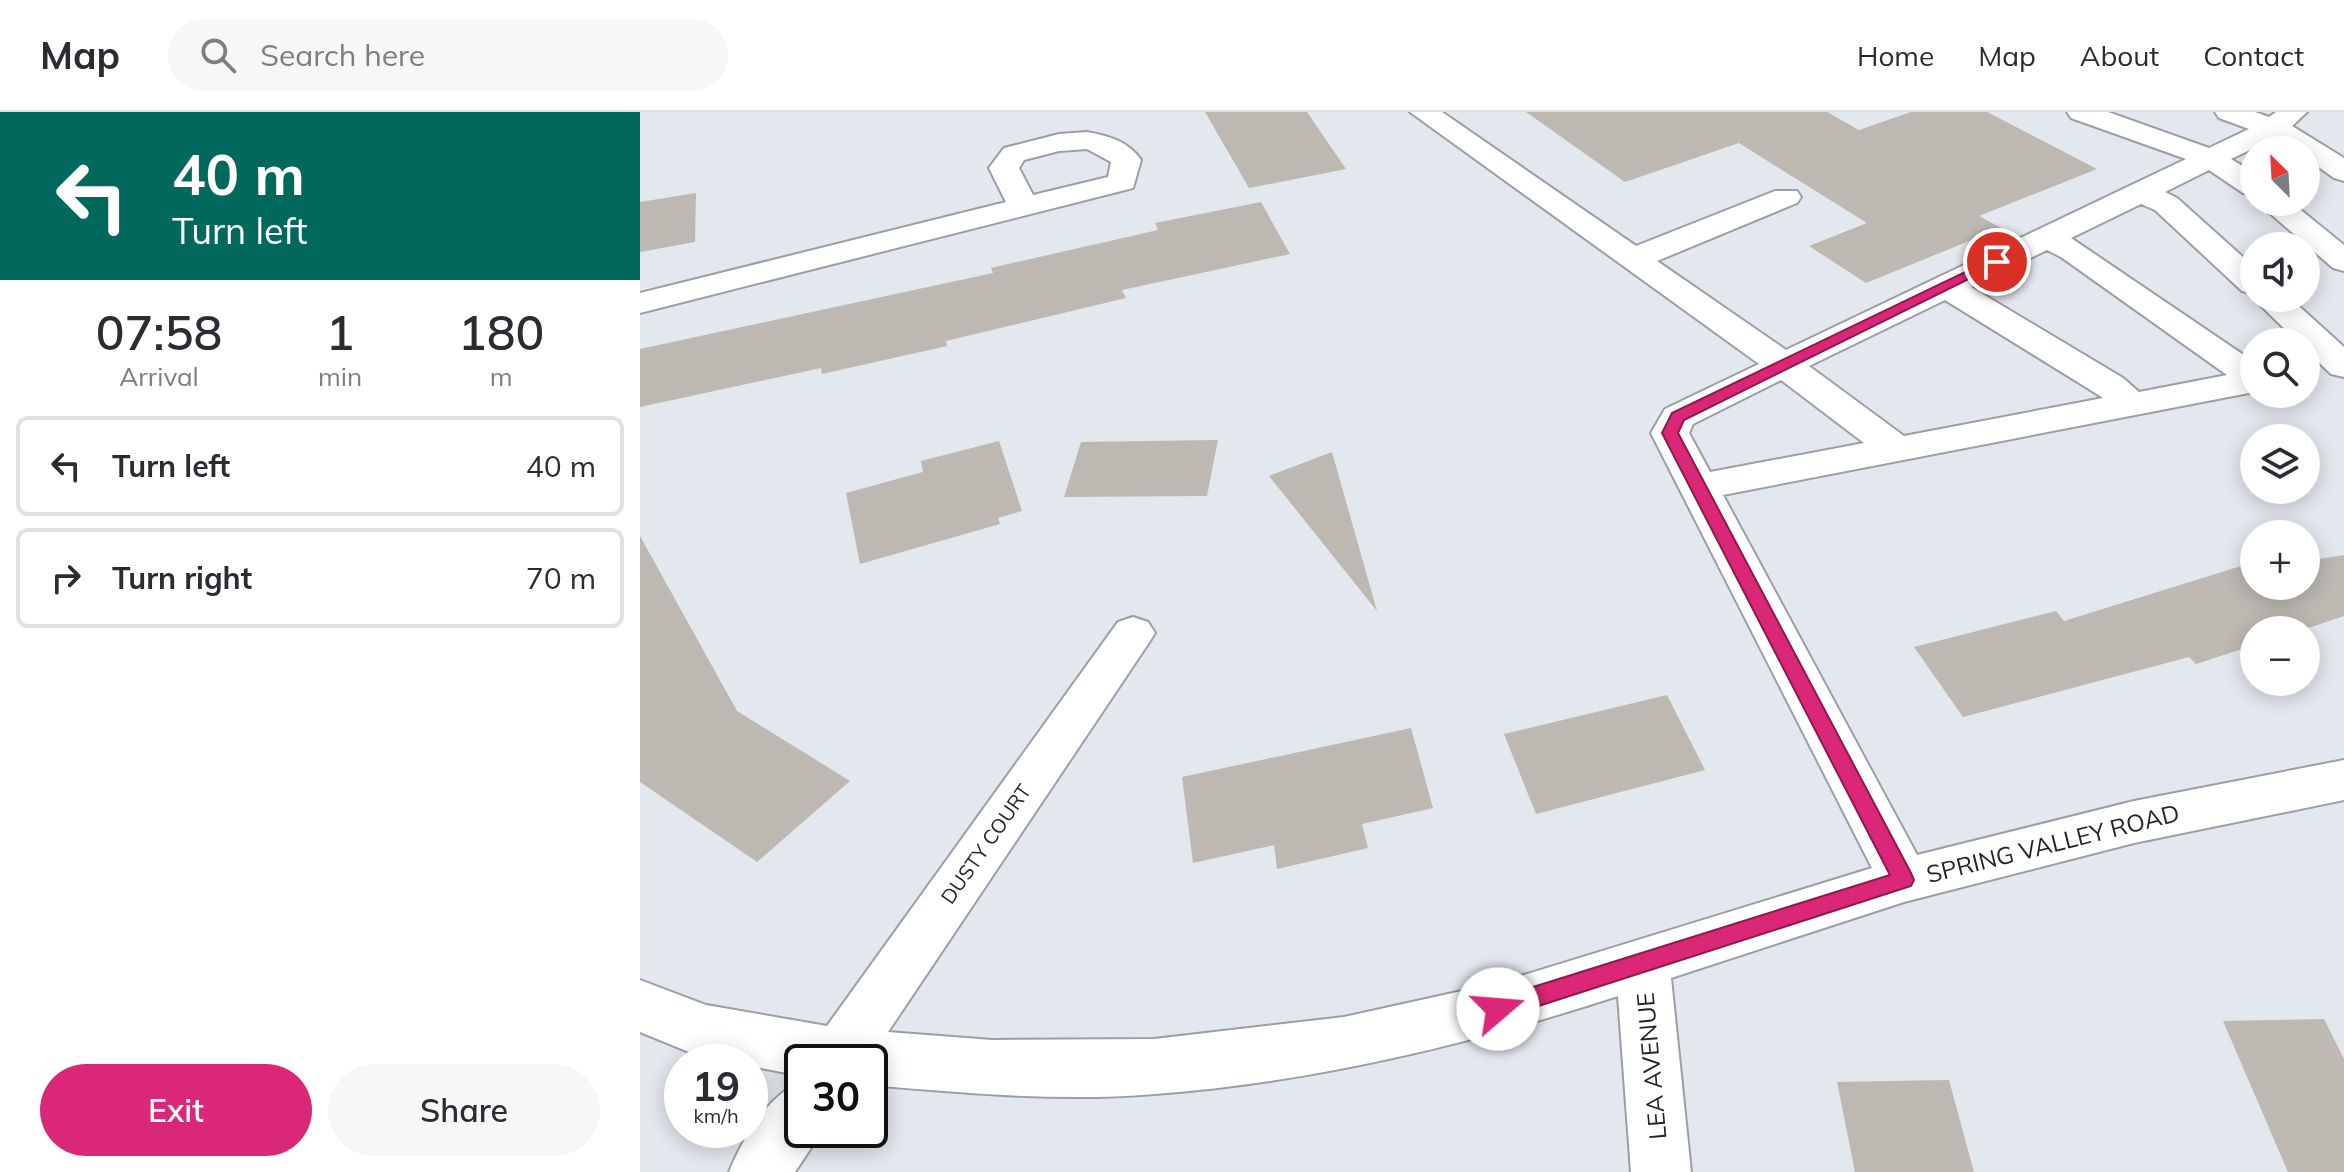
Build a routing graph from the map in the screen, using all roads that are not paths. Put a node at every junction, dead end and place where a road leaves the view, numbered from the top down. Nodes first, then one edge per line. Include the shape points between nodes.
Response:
1 (1424, 112) edge
2 (2081, 112) edge
3 (2229, 112) edge
4 (2283, 120) edge
5 (2209, 159) junction
6 (2344, 172) edge
7 (2240, 176) edge
8 (2141, 192) junction
9 (1786, 197) dead end
10 (1023, 206) dead end
11 (2289, 216) edge
12 (2047, 238) junction
13 (1633, 259) junction
14 (2344, 261) edge
15 (2240, 271) edge
16 (1946, 286) junction
17 (640, 303) edge
18 (2285, 312) edge
19 (1784, 365) junction
20 (2344, 366) edge
21 (2240, 369) edge
22 (2344, 377) edge
23 (2320, 378) edge
24 (2240, 382) edge
25 (2131, 404) junction
26 (1897, 449) junction
27 (1699, 487) junction
28 (1133, 633) dead end
29 (2344, 780) edge
30 (1904, 880) junction
31 (1642, 961) junction
32 (640, 1006) edge
33 (848, 1044) edge
34 (784, 1048) edge
35 (888, 1062) edge
36 (784, 1136) edge
37 (759, 1172) edge
38 (1661, 1172) edge

1 - 13 street
2 - 5 street
3 - 4 street
4 - 5 street
4 - 6 street via 2299,140
5 - 7 street
5 - 8 street
8 - 12 street
8 - 15 street via 2166,204
9 - 13 street
10 - 17 street
11 - 14 street
12 - 16 street
12 - 21 street via 2072,250
13 - 19 street
16 - 19 street
16 - 25 street
18 - 20 street
19 - 26 street
19 - 27 street via 1678,417 1670,433
22 - 23 street
24 - 25 street
25 - 26 street
26 - 27 street
27 - 30 street
28 - 33 street, DUSTY COURT
29 - 30 street, SPRING VALLEY ROAD via 2134,822
30 - 31 street, SPRING VALLEY ROAD
31 - 35 street, SPRING VALLEY ROAD via 1498,1009 1344,1044 1170,1065 992,1068
31 - 38 street, LEA AVENUE
32 - 34 street, SPRING VALLEY ROAD via 706,1032
36 - 37 street

